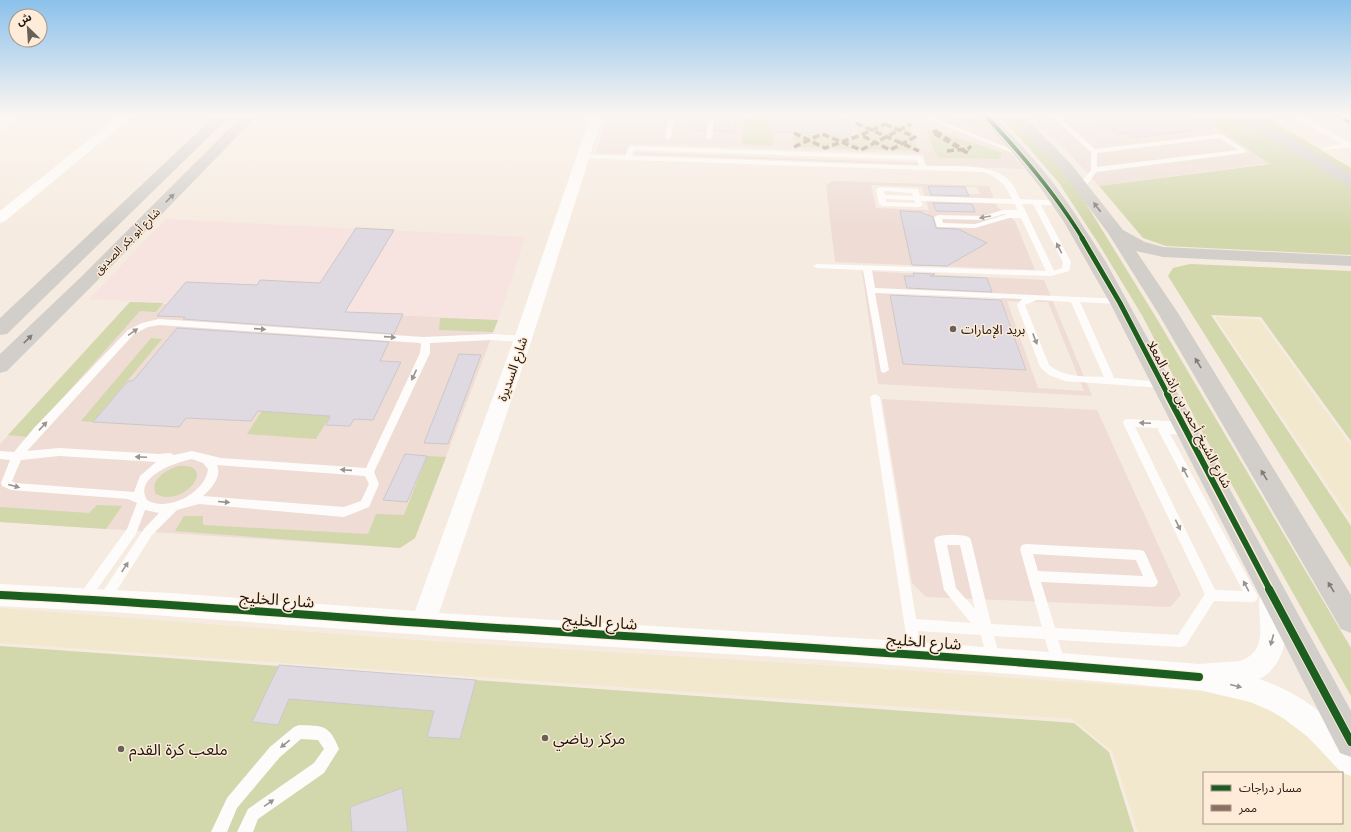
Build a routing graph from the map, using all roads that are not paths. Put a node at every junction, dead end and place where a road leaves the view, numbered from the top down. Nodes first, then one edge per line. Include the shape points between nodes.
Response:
1 (81, 153) edge
2 (185, 153) edge
3 (214, 153) edge
4 (585, 153) edge
5 (630, 153) edge
6 (770, 153) edge
7 (1017, 153) edge
8 (1052, 153) edge
9 (1094, 153) edge
10 (1230, 153) edge
11 (1304, 153) edge
12 (1332, 153) edge
13 (1020, 154) joint
14 (584, 156) junction
15 (628, 158) junction
16 (1344, 160) dead end
17 (923, 169) junction
18 (1094, 170) junction
19 (1351, 181) edge
20 (151, 185) junction
21 (1082, 187) junction
22 (882, 197) dead end
23 (1018, 202) junction
24 (1037, 204) junction
25 (1062, 205) junction
26 (1024, 214) junction
27 (0, 218) edge
28 (1115, 231) junction
29 (1351, 261) edge
30 (1351, 265) edge
31 (817, 266) dead end
32 (867, 268) junction
33 (1051, 274) junction
34 (1144, 275) junction
35 (87, 281) junction
36 (871, 290) junction
37 (1036, 298) junction
38 (1074, 300) junction
39 (1119, 301) junction
40 (0, 329) edge
41 (523, 339) junction
42 (423, 340) junction
43 (0, 366) edge
44 (884, 370) dead end
45 (1110, 381) junction
46 (1162, 385) junction
47 (876, 397) dead end
48 (1185, 429) junction
49 (0, 455) edge
50 (18, 456) junction
51 (180, 456) junction
52 (202, 457) junction
53 (369, 472) junction
54 (141, 500) junction
55 (186, 502) junction
56 (172, 507) junction
57 (1033, 576) junction
58 (1270, 588) junction
59 (0, 595) edge
60 (1211, 595) junction
61 (94, 599) junction
62 (1351, 620) edge
63 (423, 623) junction
64 (911, 625) junction
65 (986, 630) junction
66 (1050, 634) junction
67 (915, 654) junction
68 (992, 659) junction
69 (1060, 664) junction
70 (1199, 677) junction
71 (1351, 742) edge
72 (1351, 762) edge
73 (219, 832) edge
74 (245, 832) edge

1 - 27 street
2 - 20 street, شارع أبو بكر الصديق
35 -> 3 street, شارع أبو بكر الصديق
4 - 14 street, شارع السديرة
5 - 15 lane
6 - 17 lane via 920,158
7 - 13 lane
8 - 21 street
9 - 18 lane
10 - 18 lane
11 - 19 street
12 - 16 street
13 - 25 street, شارع الشيخ أحمد بن راشد المعلا
14 - 15 lane
14 - 41 street, شارع السديرة
15 - 17 lane
17 - 23 lane via 983,170 995,173 1010,186
18 - 21 lane
20 - 35 street via 116,228 60,284 69,286
20 - 40 street, شارع أبو بكر الصديق
28 -> 21 street
22 - 23 lane
23 - 24 lane
23 - 26 lane
24 - 25 lane
33 -> 24 lane via 1063,272 1067,266
25 - 39 street, شارع الشيخ أحمد بن راشد المعلا
26 -> 26 lane via 1003,212 984,218 938,217 940,225 974,226
26 - 33 lane
28 - 29 street via 1139,246 1163,252
28 - 34 street
30 - 34 street via 1164,258 1151,261
31 - 32 lane
32 - 33 lane
32 - 36 lane
62 -> 34 street
43 -> 35 street, شارع أبو بكر الصديق
36 - 37 lane
36 - 44 lane
37 - 38 lane
37 -> 45 lane via 1021,304 1045,367 1065,378
38 - 39 lane
38 - 45 lane
39 - 46 street, شارع الشيخ أحمد بن راشد المعلا
41 - 42 lane via 492,337
41 - 63 street, شارع السديرة
50 -> 42 lane via 38,431 131,332 145,325 159,322
42 -> 53 lane via 426,343 425,353
45 - 46 lane
46 - 48 street, شارع الشيخ أحمد بن راشد المعلا
47 - 64 lane
48 - 58 street, شارع الشيخ أحمد بن راشد المعلا
48 -> 60 lane via 1128,423
60 -> 48 lane via 1252,597 1163,430
49 - 50 lane
51 -> 50 lane via 160,458 59,452
50 -> 54 lane via 6,483 15,487 128,495
51 - 52 lane
51 - 54 lane via 155,468 146,476 140,487
53 -> 52 lane via 221,462
52 - 55 lane via 210,461 213,468 212,477 198,495
55 -> 53 lane via 199,500 344,512 365,504 374,484
54 - 56 lane via 150,507
54 - 61 lane via 132,531
55 - 56 lane
61 -> 56 lane via 148,532
57 - 57 lane via 1057,577 1152,582 1140,555 1026,549
57 - 66 lane
58 -> 70 street, شارع الخليج via 1274,613 1274,639 1264,661 1245,672
58 - 71 street, شارع الشيخ أحمد بن راشد المعلا
59 - 61 street, شارع الخليج
60 - 66 lane via 1181,641
61 - 63 street, شارع الخليج
63 - 67 street, شارع الخليج
64 - 65 lane
64 - 67 lane
65 - 65 lane via 950,590 940,540 965,540
65 - 66 lane
65 - 68 lane
66 - 69 lane
67 - 68 street, شارع الخليج
68 - 69 street, شارع الخليج
69 - 70 street, شارع الخليج
70 -> 72 street, شارع الخليج via 1250,689 1283,702 1320,728
74 -> 73 lane via 253,814 319,768 332,749 322,733 300,732 275,752 232,803

